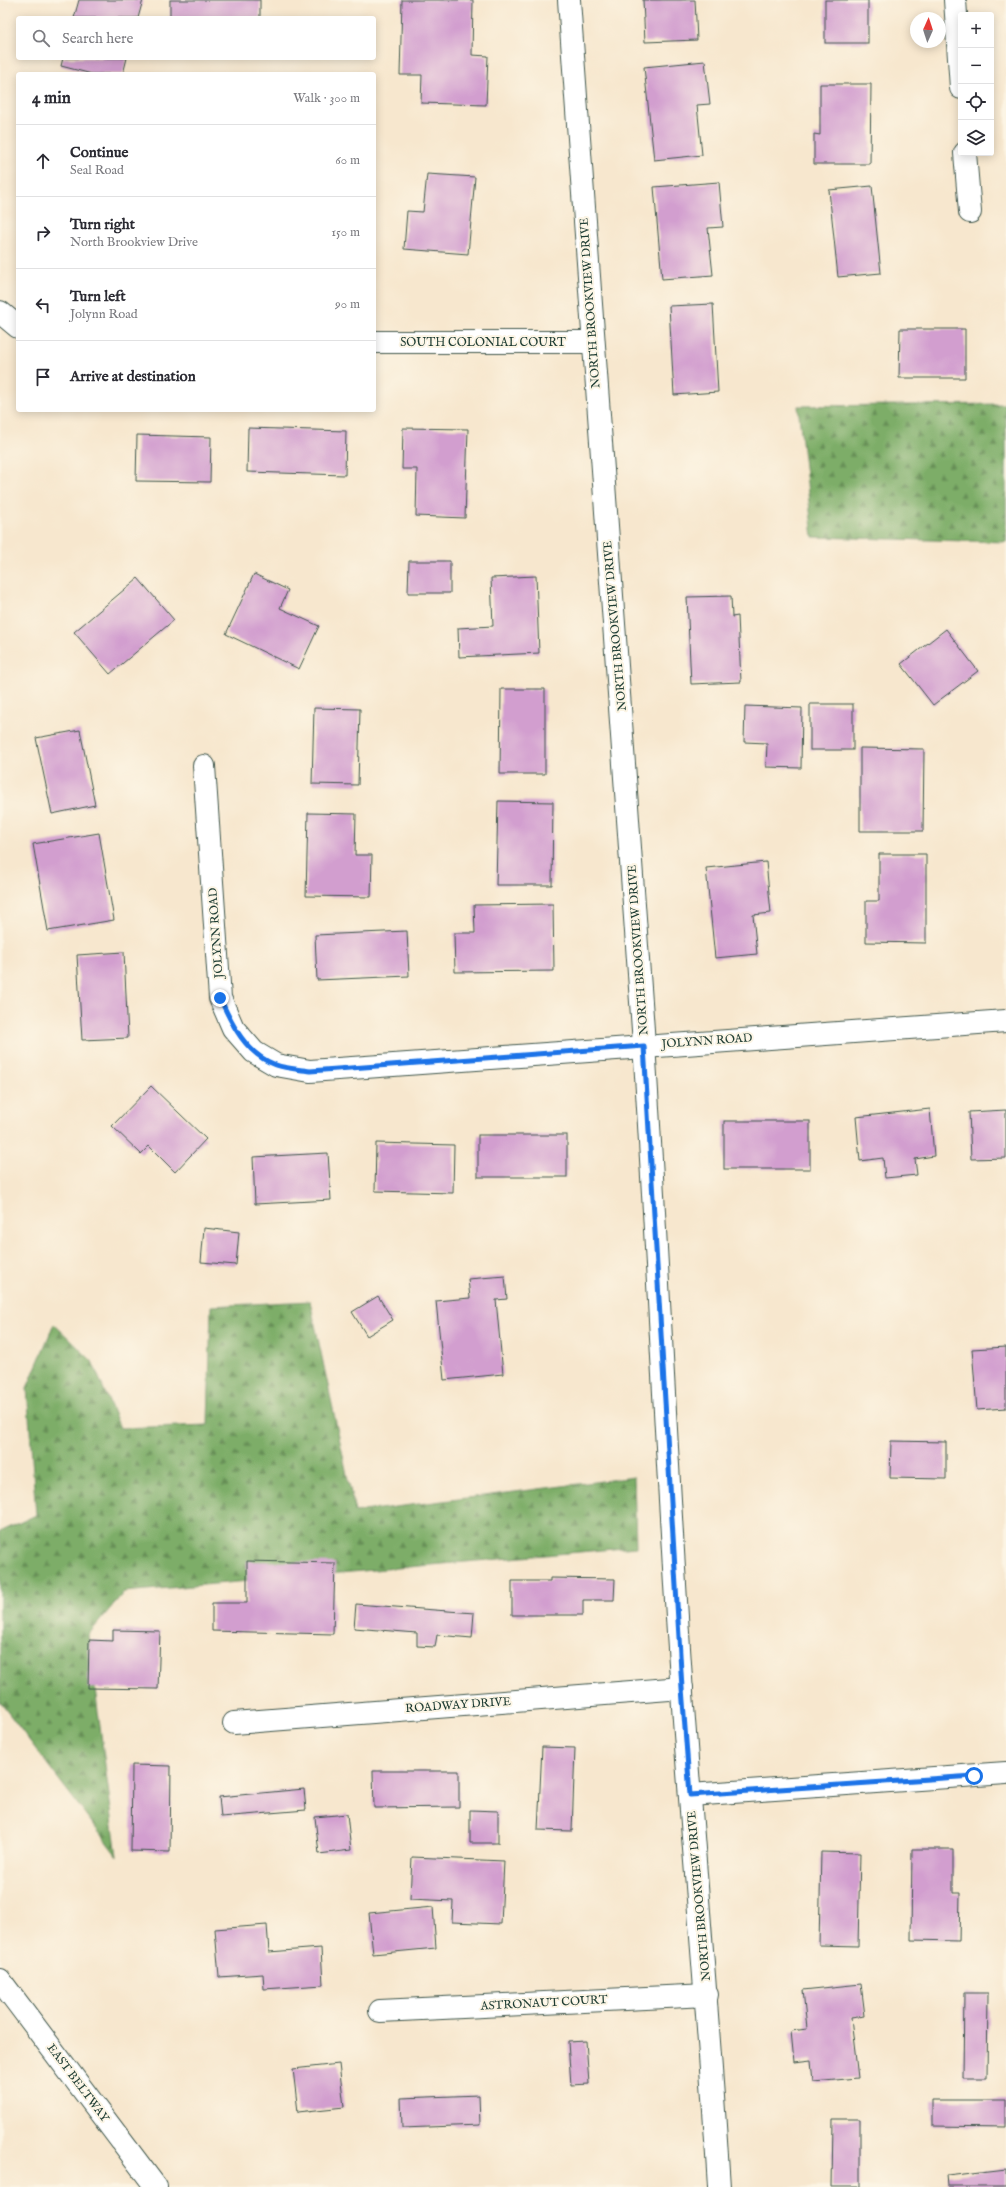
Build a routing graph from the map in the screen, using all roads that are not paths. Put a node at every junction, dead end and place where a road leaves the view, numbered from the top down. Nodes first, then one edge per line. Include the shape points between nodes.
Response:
1 (568, 0) edge
2 (955, 0) edge
3 (961, 84) edge
4 (966, 156) edge
5 (970, 212) dead end
6 (0, 312) edge
7 (16, 325) edge
8 (376, 342) edge
9 (592, 342) junction
10 (204, 766) dead end
11 (1006, 1021) edge
12 (644, 1046) junction
13 (682, 1688) junction
14 (234, 1723) dead end
15 (1006, 1773) edge
16 (690, 1795) junction
17 (0, 1980) edge
18 (707, 1995) junction
19 (380, 2011) dead end
20 (156, 2187) edge
21 (719, 2187) edge

1 - 9 main road, NORTH BROOKVIEW DRIVE
2 - 3 main road
4 - 5 main road
6 - 7 main road
8 - 9 main road, SOUTH COLONIAL COURT
9 - 12 main road, NORTH BROOKVIEW DRIVE via 621,699
10 - 12 main road, JOLYNN ROAD via 220,998 233,1028 254,1052 276,1065 310,1071
11 - 12 main road, JOLYNN ROAD
12 - 13 main road, NORTH BROOKVIEW DRIVE
13 - 14 main road, ROADWAY DRIVE
13 - 16 main road, NORTH BROOKVIEW DRIVE
15 - 16 main road
16 - 18 main road, NORTH BROOKVIEW DRIVE
17 - 20 main road, EAST BELTWAY
18 - 19 main road, ASTRONAUT COURT
18 - 21 main road, NORTH BROOKVIEW DRIVE

